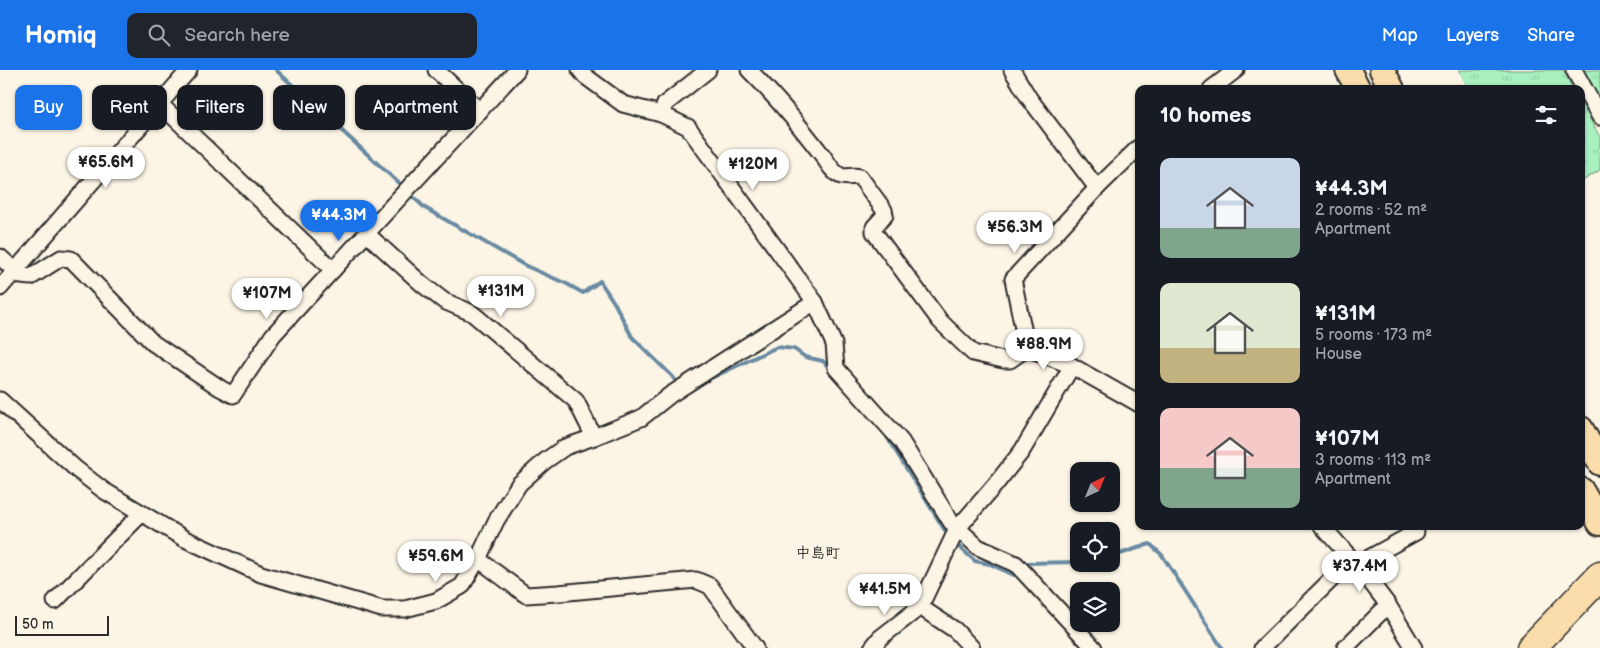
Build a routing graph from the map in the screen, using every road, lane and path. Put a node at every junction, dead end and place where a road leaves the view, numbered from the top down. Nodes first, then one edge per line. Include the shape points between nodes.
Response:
1 (189, 70) edge
2 (436, 70) edge
3 (517, 70) edge
4 (580, 70) edge
5 (708, 70) edge
6 (750, 70) edge
7 (1012, 70) edge
8 (1236, 70) edge
9 (1348, 70) edge
10 (1382, 70) edge
11 (1574, 70) edge
12 (1216, 85) edge
13 (1356, 85) edge
14 (1390, 85) edge
15 (1582, 85) edge
16 (1585, 90) edge
17 (167, 96) edge
18 (167, 111) edge
19 (480, 111) junction
20 (661, 114) junction
21 (1600, 117) edge
22 (137, 130) edge
23 (1135, 151) edge
24 (1097, 188) junction
25 (367, 234) junction
26 (0, 258) edge
27 (332, 270) junction
28 (14, 271) junction
29 (0, 288) edge
30 (815, 302) junction
31 (1027, 348) junction
32 (1072, 366) junction
33 (0, 400) edge
34 (1135, 402) edge
35 (594, 437) junction
36 (1585, 437) edge
37 (1600, 464) edge
38 (1585, 497) edge
39 (141, 514) junction
40 (1600, 524) edge
41 (957, 529) junction
42 (1326, 530) edge
43 (1415, 530) edge
44 (478, 559) junction
45 (1354, 562) junction
46 (1600, 576) edge
47 (55, 601) dead end
48 (1388, 605) junction
49 (920, 607) junction
50 (755, 648) edge
51 (872, 648) edge
52 (972, 648) edge
53 (1094, 648) edge
54 (1262, 648) edge
55 (1345, 648) edge
56 (1414, 648) edge
57 (1531, 648) edge

1 - 17 street
2 - 19 street
3 - 19 street
4 - 20 street via 623,104
5 - 20 street via 664,104
6 - 31 street via 798,123 834,170 841,176 860,177 884,210 885,215 874,227 874,232 940,321 973,352 1010,360
7 - 24 street via 1029,98
8 - 12 street
9 - 13 main road
10 - 14 main road
11 - 15 street
16 - 21 street
18 - 27 street
19 - 25 street
20 - 30 street via 688,127
22 - 28 street
23 - 24 street
24 - 31 street via 1013,279
25 - 27 street
25 - 35 street via 422,284 444,301 472,313 576,401
26 - 28 street
27 - 28 street via 273,335 233,396 154,343 71,259 61,258 31,277
28 - 29 street
30 - 35 street via 670,395 641,418
30 - 41 street via 834,344 836,368 901,441
31 - 32 street
32 - 34 street
32 - 41 street via 1022,451
33 - 39 street via 76,469
35 - 44 street via 565,447 520,484 496,521
36 - 37 main road
38 - 40 main road
39 - 44 street via 185,539 261,574 382,609 405,609 436,601 462,586
39 - 47 street
41 - 49 street
41 - 53 street via 978,547 1016,564
42 - 45 street
43 - 45 street
44 - 50 street via 526,595 696,580 710,586
45 - 48 street
45 - 54 street
46 - 57 highway
48 - 55 street
48 - 56 street
49 - 51 street
49 - 52 street via 955,630

